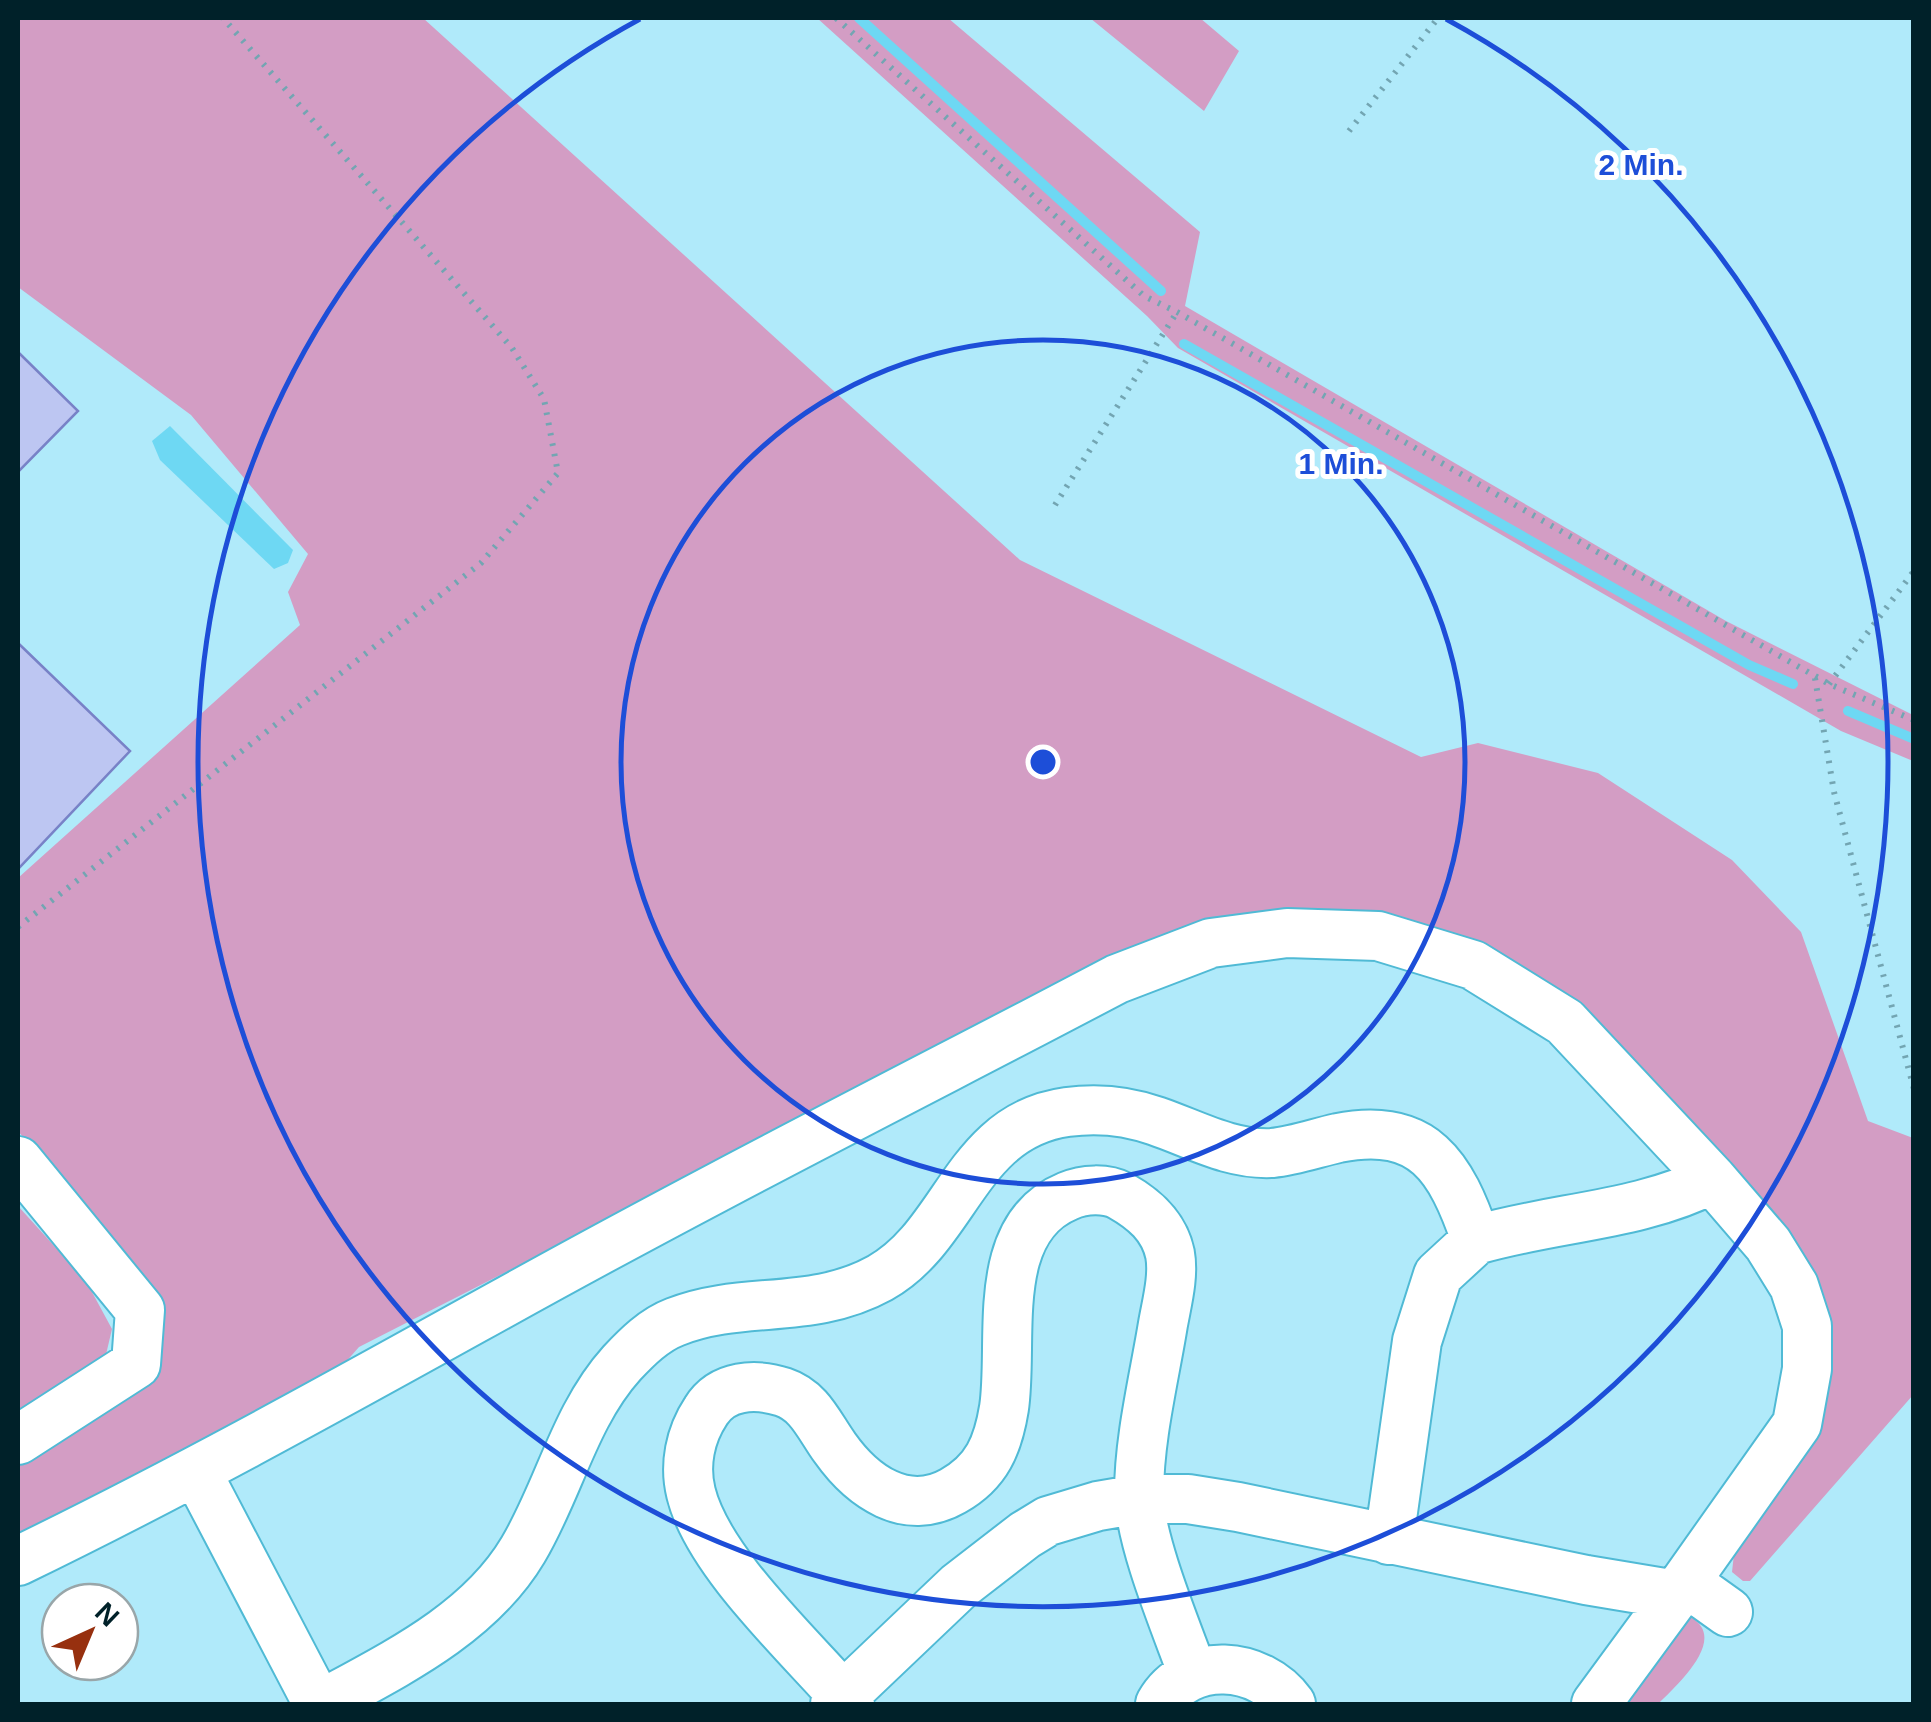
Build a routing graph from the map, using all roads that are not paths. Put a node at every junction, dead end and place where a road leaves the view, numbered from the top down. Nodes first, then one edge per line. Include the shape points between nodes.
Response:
1 (18, 1160) edge
2 (1712, 1179) junction
3 (1476, 1240) junction
4 (18, 1440) edge
5 (196, 1472) junction
6 (1139, 1499) junction
7 (1389, 1540) junction
8 (18, 1561) edge
9 (1681, 1588) junction
10 (1728, 1612) dead end
11 (1176, 1689) edge
12 (843, 1702) edge
13 (320, 1704) edge
14 (1291, 1704) edge
15 (1596, 1704) edge

1 - 4 lane via 140,1310 136,1364
2 - 3 lane via 1655,1202
2 - 5 lane via 1564,1022 1473,965 1378,936 1286,932 1210,943 1117,979 892,1096
2 - 9 lane via 1794,1286 1807,1326 1807,1369 1797,1424
3 - 7 lane via 1438,1276 1422,1324
3 - 13 lane via 1455,1186 1436,1160 1418,1143 1395,1135 1271,1153 1234,1149 1154,1120 1102,1110 1025,1124 976,1166 917,1248 884,1276 831,1299 706,1314 650,1336 603,1388 522,1552 500,1580 433,1640
5 - 8 lane
5 - 13 lane
6 - 7 lane via 1221,1504
6 - 11 lane via 1165,1596
6 - 12 lane via 1048,1521 1025,1535 959,1586
6 - 12 lane via 1170,1254 1160,1228 1115,1193 1082,1190 1056,1201 1023,1241 1010,1290 998,1438 986,1465 944,1497 902,1500 877,1491 802,1401 780,1391 727,1390 702,1418 688,1460 700,1517 738,1577
7 - 9 lane
9 - 10 lane
9 - 15 lane
11 - 14 lane via 1224,1668 1252,1674

